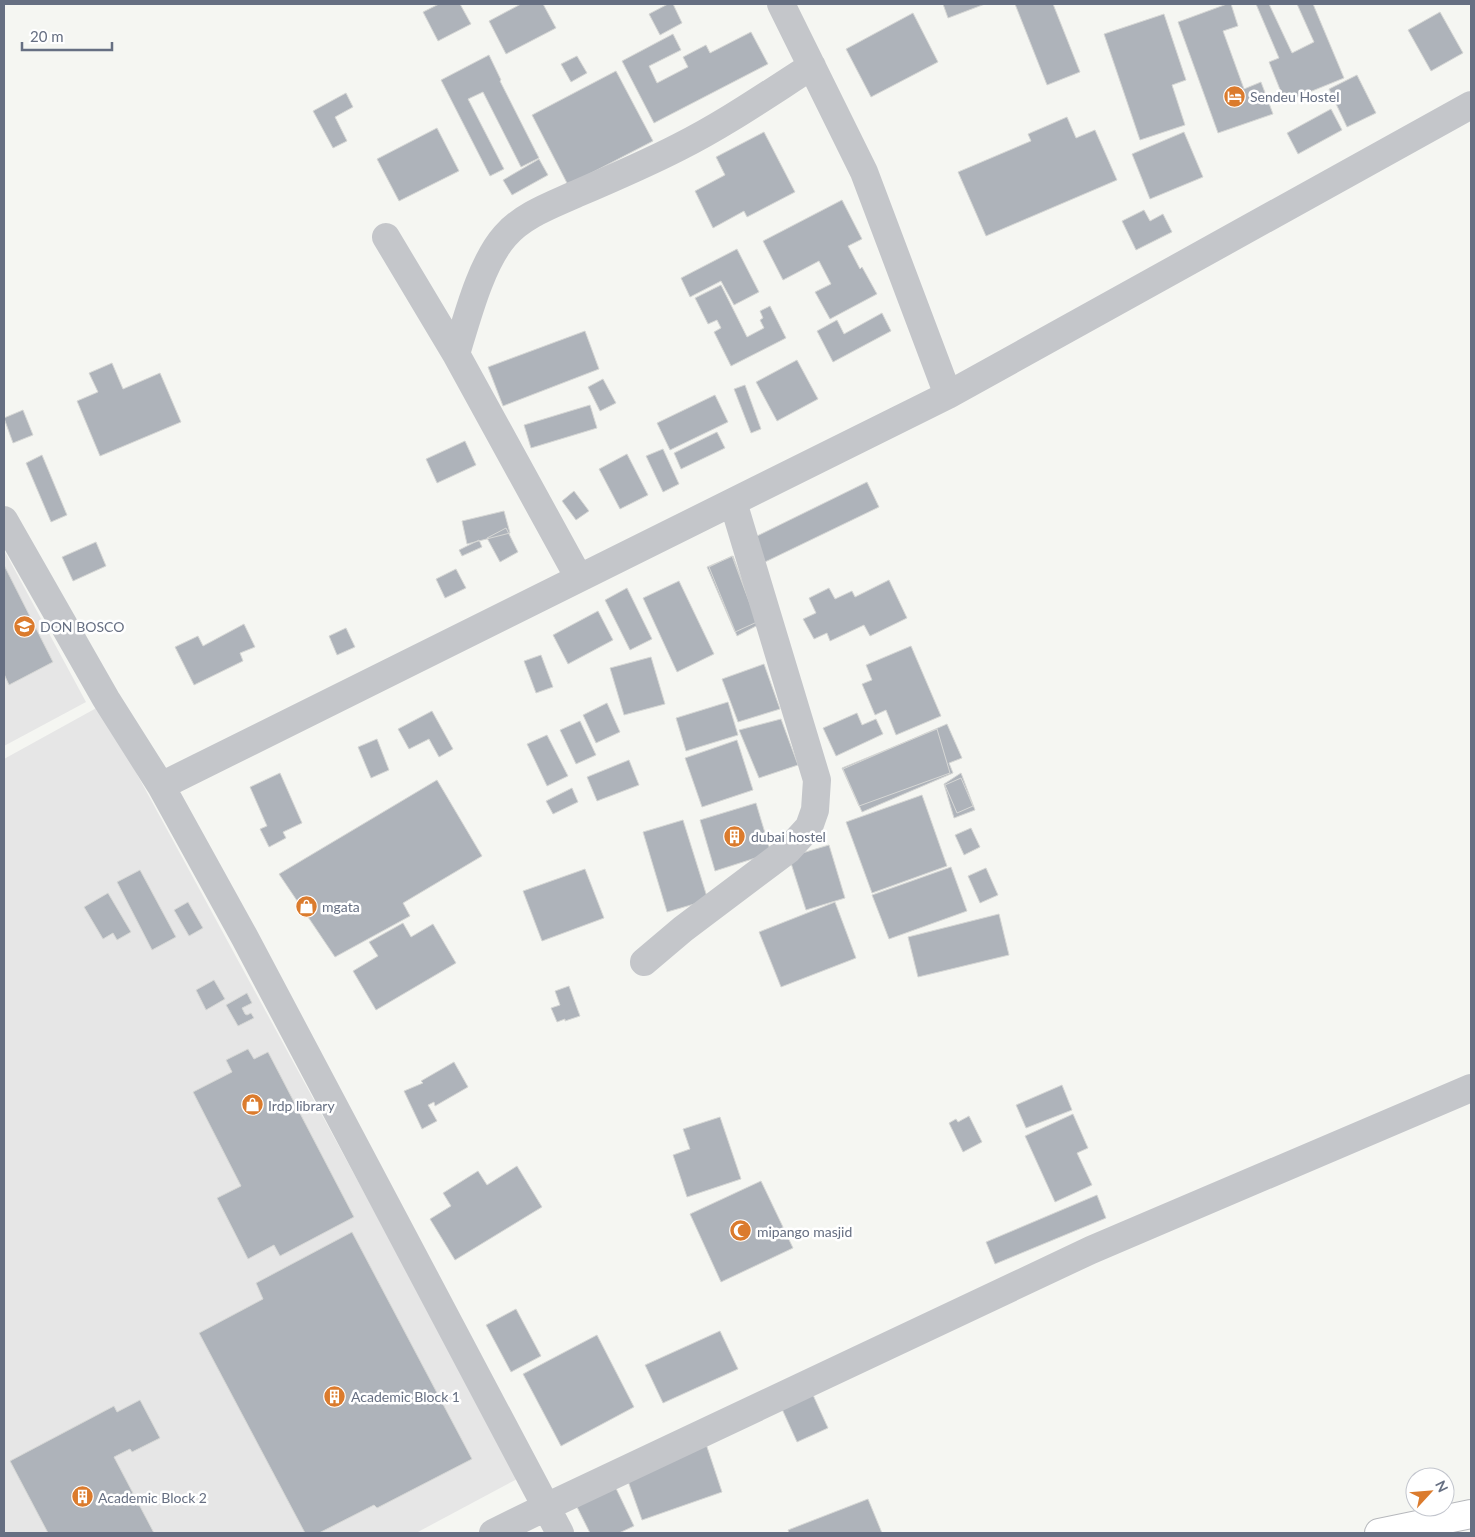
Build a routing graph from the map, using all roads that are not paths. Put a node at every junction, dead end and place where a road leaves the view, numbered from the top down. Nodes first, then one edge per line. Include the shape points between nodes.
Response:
1 (781, 4) edge
2 (812, 66) junction
3 (1471, 105) edge
4 (386, 237) dead end
5 (456, 354) junction
6 (948, 395) junction
7 (732, 502) junction
8 (4, 520) edge
9 (578, 578) junction
10 (160, 786) junction
11 (644, 962) dead end
12 (1471, 1088) edge
13 (546, 1506) junction
14 (1471, 1514) edge
15 (492, 1533) edge
16 (560, 1533) edge
17 (1379, 1533) edge

1 - 2 street
2 - 5 street via 680,146 518,223 492,254 473,299
2 - 6 street via 864,172
3 - 6 street
4 - 5 street
5 - 9 street
6 - 7 street
7 - 9 street
7 - 11 street via 817,780 815,810 809,826 788,850
8 - 10 street via 106,699
9 - 10 street
10 - 13 street via 245,938
12 - 13 street via 1091,1250
13 - 15 street
13 - 16 street
14 - 17 highway

